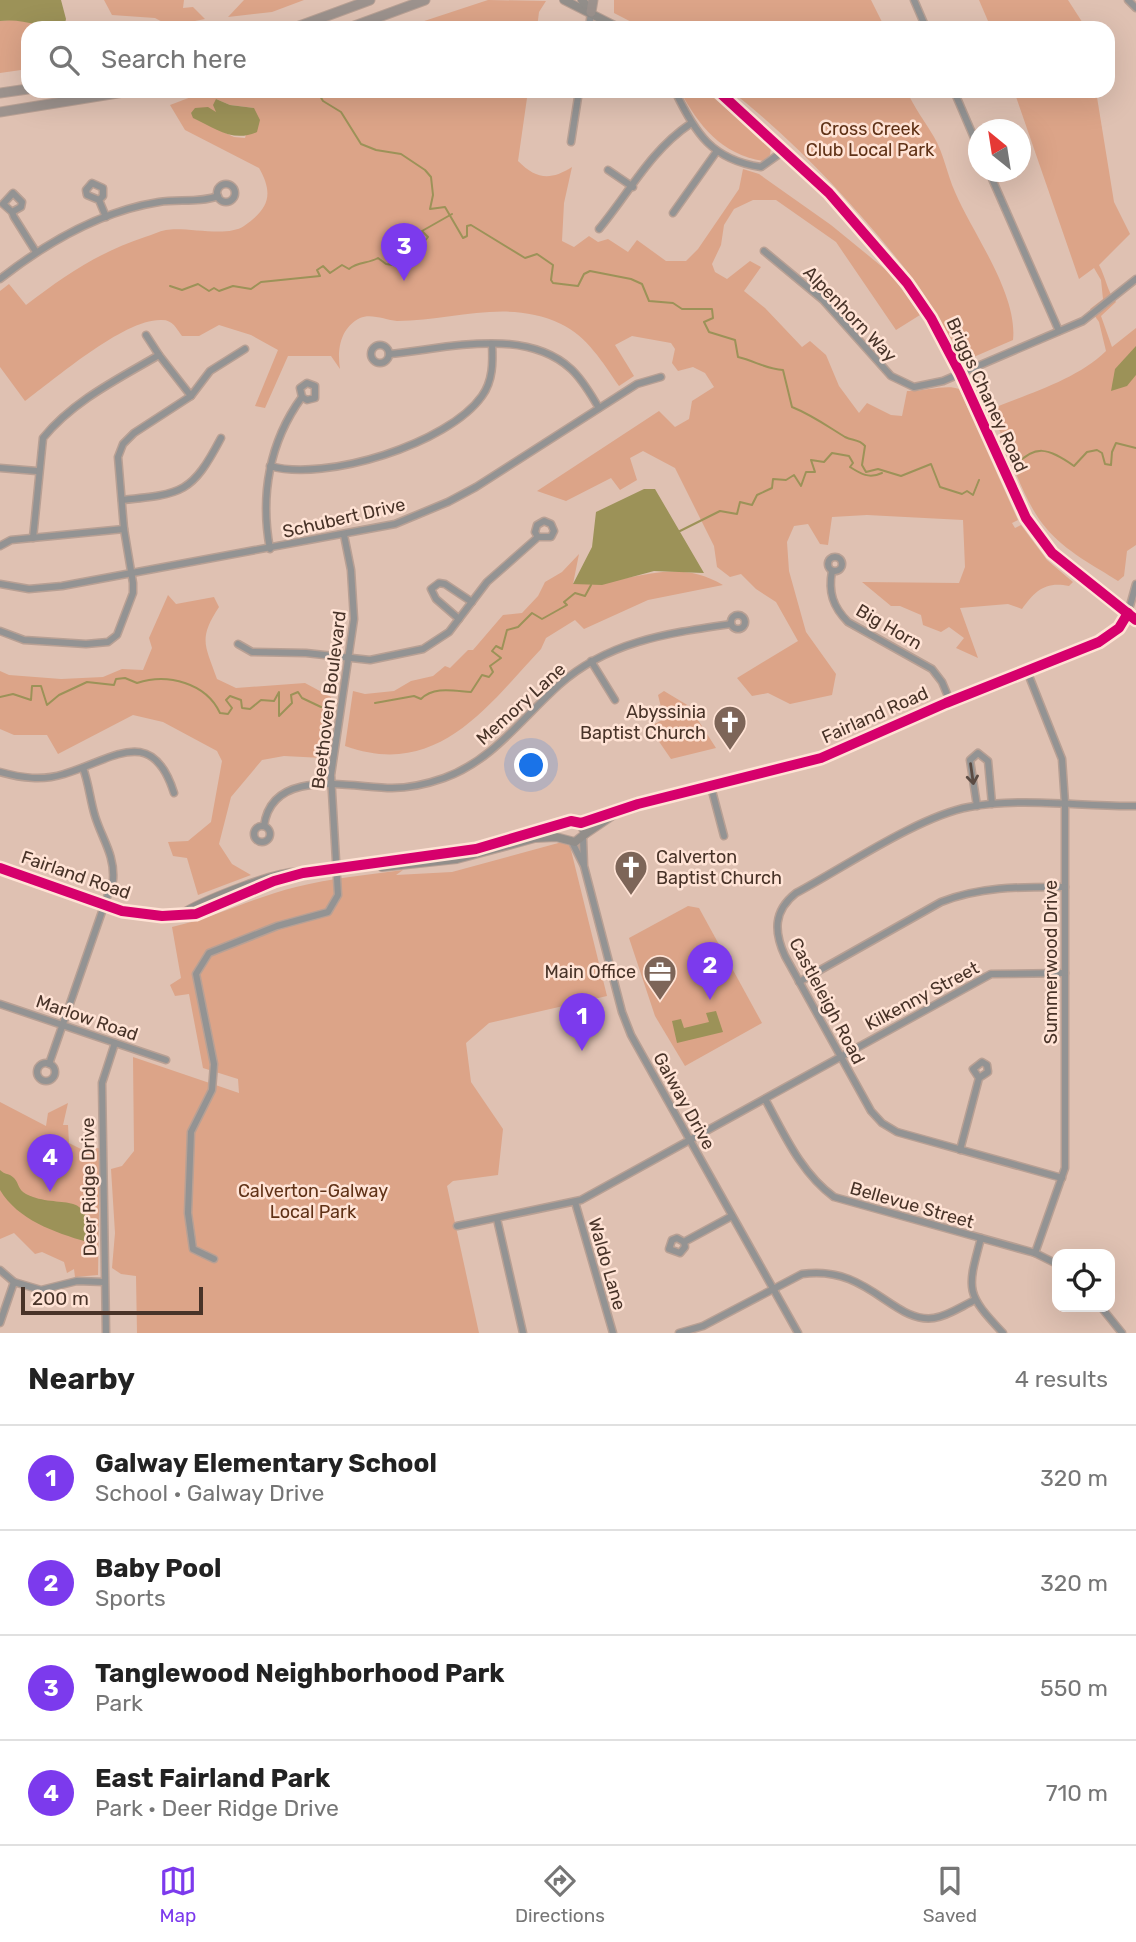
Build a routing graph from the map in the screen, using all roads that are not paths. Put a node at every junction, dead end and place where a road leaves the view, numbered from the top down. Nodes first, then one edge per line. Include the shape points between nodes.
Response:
1 (370, 0) edge
2 (425, 0) edge
3 (564, 0) edge
4 (582, 0) edge
5 (593, 0) edge
6 (914, 0) edge
7 (1128, 0) edge
8 (1136, 8) edge
9 (591, 12) junction
10 (313, 21) edge
11 (368, 21) edge
12 (590, 21) edge
13 (607, 21) edge
14 (923, 21) edge
15 (21, 90) edge
16 (0, 93) edge
17 (89, 98) edge
18 (578, 98) edge
19 (679, 98) edge
20 (726, 98) edge
21 (957, 98) edge
22 (0, 114) edge
23 (690, 124) junction
24 (968, 124) edge
25 (571, 142) dead end
26 (785, 150) junction
27 (717, 151) junction
28 (608, 170) dead end
29 (993, 182) edge
30 (633, 187) junction
31 (218, 196) dead end
32 (99, 200) dead end
33 (12, 212) dead end
34 (673, 214) dead end
35 (106, 217) junction
36 (599, 229) dead end
37 (764, 251) dead end
38 (36, 252) junction
39 (0, 279) edge
40 (1136, 279) edge
41 (1059, 331) junction
42 (146, 335) dead end
43 (492, 344) junction
44 (245, 349) dead end
45 (388, 354) dead end
46 (159, 355) junction
47 (961, 373) junction
48 (661, 377) dead end
49 (191, 396) junction
50 (302, 397) dead end
51 (599, 408) junction
52 (221, 438) dead end
53 (270, 466) junction
54 (0, 468) edge
55 (37, 471) junction
56 (122, 500) junction
57 (124, 529) junction
58 (344, 535) junction
59 (538, 537) dead end
60 (33, 538) junction
61 (0, 546) edge
62 (270, 549) junction
63 (832, 571) dead end
64 (131, 575) junction
65 (0, 584) edge
66 (1136, 584) edge
67 (472, 602) junction
68 (1136, 603) edge
69 (1128, 613) junction
70 (459, 619) junction
71 (1136, 620) edge
72 (731, 624) dead end
73 (0, 631) edge
74 (238, 644) dead end
75 (349, 658) junction
76 (591, 661) junction
77 (1027, 671) junction
78 (615, 700) dead end
79 (950, 701) junction
80 (83, 768) junction
81 (0, 772) edge
82 (331, 785) junction
83 (711, 787) junction
84 (174, 793) dead end
85 (1065, 803) junction
86 (992, 804) junction
87 (977, 806) junction
88 (1136, 806) edge
89 (618, 811) junction
90 (581, 823) junction
91 (566, 825) junction
92 (264, 826) dead end
93 (584, 836) junction
94 (724, 836) dead end
95 (569, 840) junction
96 (368, 865) junction
97 (584, 866) junction
98 (0, 868) edge
99 (336, 868) junction
100 (1065, 887) junction
101 (106, 905) junction
102 (1065, 973) junction
103 (799, 982) junction
104 (0, 1004) edge
105 (62, 1025) junction
106 (116, 1042) junction
107 (840, 1057) junction
108 (166, 1060) dead end
109 (49, 1064) dead end
110 (979, 1077) dead end
111 (765, 1098) junction
112 (690, 1140) junction
113 (960, 1150) junction
114 (1062, 1178) junction
115 (575, 1202) junction
116 (732, 1216) junction
117 (497, 1219) junction
118 (457, 1227) dead end
119 (981, 1238) junction
120 (684, 1242) dead end
121 (1035, 1254) junction
122 (215, 1259) dead end
123 (1052, 1262) edge
124 (0, 1270) edge
125 (14, 1282) junction
126 (104, 1282) junction
127 (772, 1289) junction
128 (975, 1300) junction
129 (1105, 1312) edge
130 (0, 1323) edge
131 (705, 1330) edge
132 (106, 1333) edge
133 (523, 1333) edge
134 (613, 1333) edge
135 (679, 1333) edge
136 (798, 1333) edge
137 (1003, 1333) edge
138 (1122, 1333) edge

1 - 10 highway
2 - 11 highway
3 - 9 main road
4 - 9 main road
5 - 9 highway
6 - 14 street
7 - 8 street
9 - 12 street
9 - 13 main road
15 - 16 highway
17 - 22 highway
18 - 25 street
19 - 23 street
20 - 26 main road, Briggs Chaney Road
21 - 24 street
23 - 27 street
23 - 30 street via 657,149
26 - 27 street via 761,167
26 - 47 main road, Briggs Chaney Road via 907,283
27 - 34 street
28 - 30 street
29 - 41 street
30 - 36 street
31 - 35 street via 159,202
32 - 35 street
33 - 38 street
35 - 38 street
37 - 47 street, Alpenhorn Way via 823,300 891,376 914,387 928,387
38 - 39 street
40 - 41 street, Alpenhorn Way via 1083,321
41 - 47 street, Alpenhorn Way
42 - 46 street
43 - 45 street
43 - 51 street via 527,346 561,360
43 - 53 street via 491,373 482,396 469,410 425,437 378,457 319,470 298,472
44 - 49 street via 210,371
46 - 49 street
46 - 55 street via 98,391 53,426 43,438
47 - 69 main road, Briggs Chaney Road via 1022,511 1043,543
48 - 51 street, Schubert Drive via 637,384
49 - 56 street via 124,444 118,457
50 - 53 street via 285,425
51 - 58 street, Schubert Drive via 448,502 395,524
52 - 56 street via 202,474 182,489 171,495
53 - 62 street via 264,519
54 - 55 street
55 - 60 street
56 - 57 street
57 - 60 street
57 - 64 street
58 - 62 street, Schubert Drive
58 - 75 street, Beethoven Boulevard via 354,598
59 - 67 street via 487,582
60 - 61 street
62 - 64 street, Schubert Drive
63 - 79 street, Big Horn via 831,595 839,613 932,669
64 - 65 street, Schubert Drive via 43,589
64 - 73 street via 133,593 120,630 108,642 24,640
66 - 69 street
67 - 70 street
67 - 70 street via 445,584 431,589
68 - 69 street
69 - 71 main road, Briggs Chaney Road
69 - 77 main road, Fairland Road via 1119,628 1102,640
70 - 75 street via 440,640 423,649 384,659
72 - 76 street, Memory Lane via 645,638
74 - 75 street via 252,652
75 - 82 street, Beethoven Boulevard
76 - 78 street
76 - 82 street, Memory Lane via 560,683 490,753 458,773 407,787
77 - 79 main road, Fairland Road
77 - 85 street, Summerwood Drive via 1062,759
79 - 83 main road, Fairland Road via 821,758
80 - 81 street via 28,779
80 - 84 street via 126,751 145,753 158,759
80 - 101 street via 114,868
82 - 92 street, Memory Lane via 304,785 284,794 270,809
82 - 99 street, Beethoven Boulevard
83 - 89 main road, Fairland Road
83 - 94 street
85 - 86 street, Castleleigh Road
85 - 88 street, Castleleigh Road
85 - 100 street, Summerwood Drive
86 - 87 street, Castleleigh Road
86 -> 87 street via 988,761 978,753 970,760
87 - 103 street, Castleleigh Road via 914,828 789,899 781,909 776,933
89 - 90 main road, Fairland Road
89 - 93 main road, Fairland Road
90 - 91 main road
90 - 93 main road
91 - 95 main road
91 - 96 main road, Fairland Road via 476,849
93 - 95 main road
93 - 97 street, Galway Drive
95 - 96 main road, Fairland Road via 535,838 457,859
95 - 97 street, Galway Drive
96 - 99 main road, Fairland Road
97 - 112 street, Galway Drive via 623,1016
98 - 101 main road, Fairland Road
99 - 101 main road, Fairland Road via 276,874 183,914 141,915
99 - 122 street, Beethoven Boulevard via 338,895 328,912 209,953 196,974 214,1064 212,1090 191,1132 188,1213 192,1249
100 - 102 street, Summerwood Drive
100 - 103 street via 997,887 963,893
101 - 105 street
102 - 107 street, Kilkenny Street via 991,974
102 - 114 street, Summerwood Drive
103 - 107 street, Castleleigh Road
104 - 105 street, Marlow Road
105 - 106 street, Marlow Road
105 - 109 street
106 - 108 street, Marlow Road
106 - 126 street, Deer Ridge Drive via 102,1083
107 - 111 street, Kilkenny Street
107 - 113 street, Castleleigh Road via 882,1123 897,1132
110 - 113 street
111 - 112 street, Kilkenny Street
111 - 119 street, Bellevue Street via 804,1168 834,1197
112 - 115 street, Kilkenny Street
112 - 116 street, Galway Drive
113 - 114 street, Castleleigh Road
114 - 121 street, Summerwood Drive
115 - 117 street, Kilkenny Street
115 - 134 street, Waldo Lane
116 - 120 street
116 - 127 street, Galway Drive
117 - 118 street, Kilkenny Street
117 - 133 street
119 - 121 street, Bellevue Street
119 - 128 street via 970,1277
121 - 123 street, Bellevue Street
124 - 125 street
125 - 126 street via 41,1290
125 - 130 street
126 - 132 street, Deer Ridge Drive
127 - 128 street via 802,1274 833,1272 863,1284 908,1313 930,1318
127 - 131 street
127 - 136 street, Galway Drive
128 - 137 street
129 - 138 street
131 - 135 street

